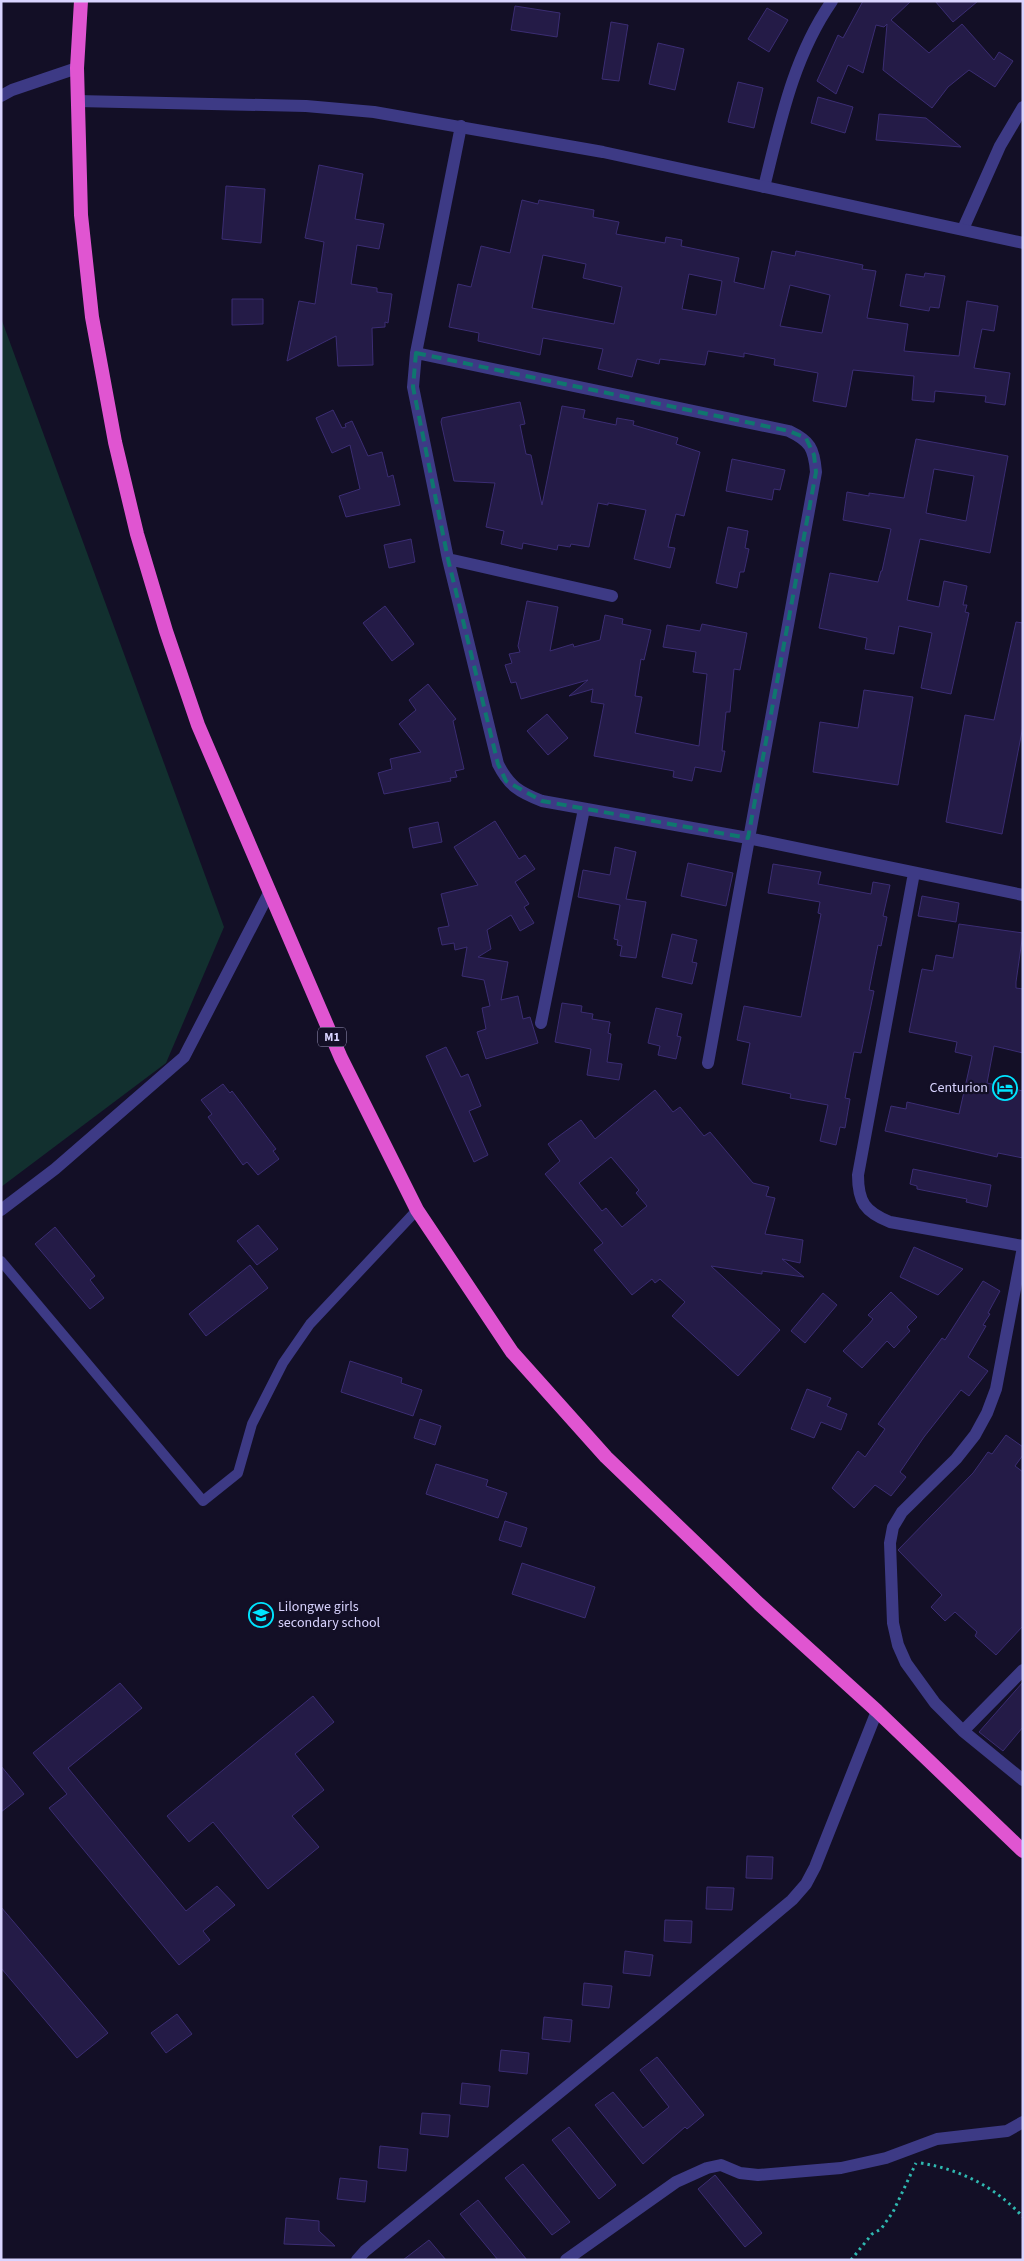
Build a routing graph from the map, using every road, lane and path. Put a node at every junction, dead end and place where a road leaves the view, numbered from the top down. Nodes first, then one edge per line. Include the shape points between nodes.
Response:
1 (80, 1) edge
2 (832, 1) edge
3 (77, 68) junction
4 (1, 96) edge
5 (77, 100) junction
6 (1023, 107) edge
7 (461, 126) junction
8 (764, 188) junction
9 (963, 229) junction
10 (1023, 242) edge
11 (416, 353) junction
12 (448, 559) junction
13 (612, 596) dead end
14 (584, 809) junction
15 (748, 838) junction
16 (914, 873) junction
17 (270, 891) junction
18 (1023, 895) edge
19 (541, 1023) dead end
20 (708, 1063) dead end
21 (1, 1210) edge
22 (417, 1210) junction
23 (1023, 1247) edge
24 (1, 1261) edge
25 (1023, 1670) edge
26 (878, 1711) junction
27 (963, 1731) junction
28 (1023, 1780) edge
29 (1023, 1851) edge
30 (1023, 2122) edge
31 (886, 2158) junction
32 (917, 2163) junction
33 (1023, 2217) edge
34 (357, 2260) edge
35 (566, 2260) edge
36 (851, 2260) edge

1 - 3 highway, M1
2 - 8 street via 808,40 792,80
3 - 4 street
3 - 5 highway, M1
5 - 7 street via 306,106 374,112
5 - 17 highway, M1 via 81,215 92,317 119,460 137,534 198,725
6 - 9 street via 1000,146
7 - 8 street via 603,152
7 - 11 street
8 - 9 street
9 - 10 street
11 - 12 street via 414,387
11 - 15 street via 788,431 806,438 814,455 816,472
12 - 13 street
12 - 14 street via 498,764 506,781 522,793 542,801
14 - 15 street
14 - 19 street
15 - 16 street
15 - 20 street
16 - 18 street
16 - 23 street via 858,1175 858,1191 874,1216 890,1222
17 - 21 street via 184,1057 55,1169
17 - 22 highway, M1 via 341,1058
22 - 24 lane via 310,1324 283,1363 252,1424 238,1473 203,1501
22 - 26 highway, M1 via 512,1352 552,1399 613,1464 759,1604
23 - 27 street via 996,1389 987,1413 956,1459 902,1512 893,1527 890,1543 893,1623 898,1645 906,1663 935,1703
25 - 27 street
26 - 29 highway, M1
26 - 34 street via 814,1867 806,1884 792,1900
27 - 28 street
30 - 31 street via 1007,2131 937,2139
31 - 32 path
31 - 35 street via 841,2168 758,2175 740,2173 721,2165 707,2168 676,2182
32 - 33 path via 968,2176 994,2190
32 - 36 path via 893,2212

